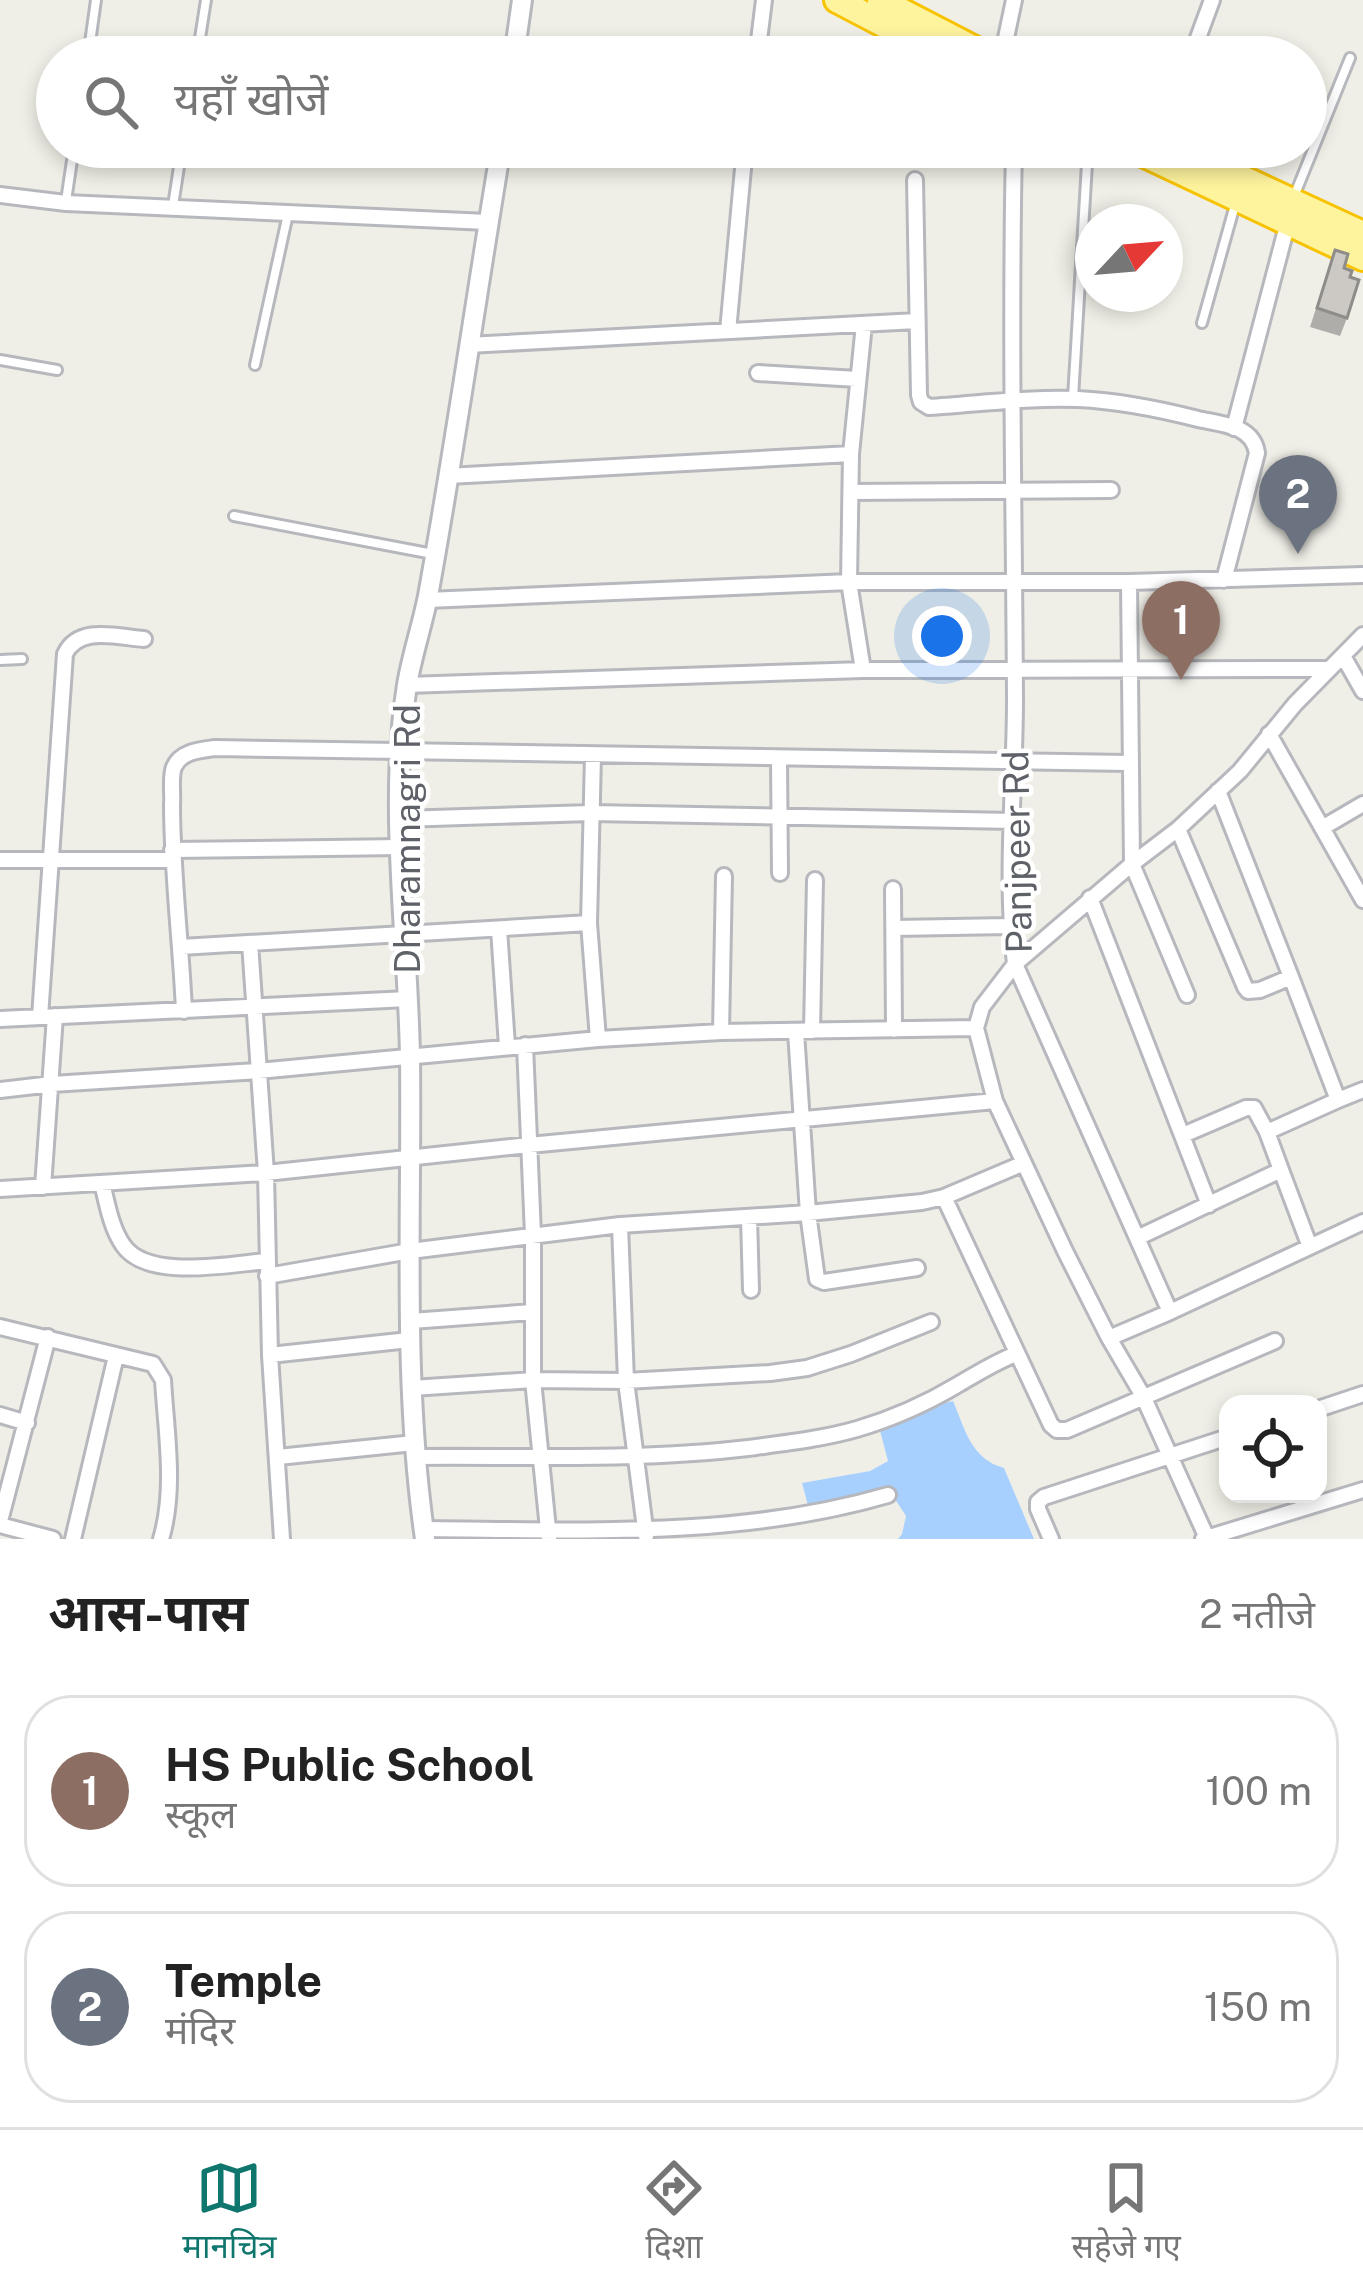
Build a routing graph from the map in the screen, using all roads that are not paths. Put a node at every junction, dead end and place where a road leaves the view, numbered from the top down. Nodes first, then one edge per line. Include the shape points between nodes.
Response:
1 (96, 0) edge
2 (206, 0) edge
3 (523, 0) edge
4 (764, 0) edge
5 (836, 0) edge
6 (880, 0) edge
7 (1014, 0) edge
8 (1212, 0) edge
9 (91, 36) edge
10 (200, 36) edge
11 (517, 36) edge
12 (760, 36) edge
13 (905, 36) edge
14 (949, 36) edge
15 (1006, 36) edge
16 (1198, 36) edge
17 (1350, 58) dead end
18 (1327, 117) edge
19 (71, 168) edge
20 (179, 168) edge
21 (497, 168) edge
22 (743, 168) edge
23 (1014, 168) edge
24 (1087, 168) edge
25 (1173, 168) edge
26 (1213, 168) edge
27 (1307, 168) edge
28 (915, 180) dead end
29 (0, 195) edge
30 (1237, 198) junction
31 (66, 203) junction
32 (173, 207) junction
33 (1290, 211) junction
34 (288, 214) junction
35 (488, 221) junction
36 (1363, 234) edge
37 (1363, 257) edge
38 (917, 321) junction
39 (1202, 323) dead end
40 (864, 324) junction
41 (728, 332) junction
42 (468, 345) junction
43 (0, 360) edge
44 (255, 365) dead end
45 (57, 370) dead end
46 (758, 373) dead end
47 (856, 379) junction
48 (1073, 399) junction
49 (1014, 401) junction
50 (1234, 428) junction
51 (851, 454) junction
52 (448, 476) junction
53 (1112, 490) dead end
54 (1015, 491) junction
55 (851, 492) junction
56 (234, 516) dead end
57 (435, 554) junction
58 (1363, 574) edge
59 (1224, 580) junction
60 (849, 582) junction
61 (1129, 582) junction
62 (1015, 583) junction
63 (427, 600) junction
64 (1363, 635) edge
65 (144, 639) dead end
66 (1343, 656) junction
67 (22, 659) dead end
68 (0, 660) edge
69 (1015, 668) junction
70 (1328, 669) junction
71 (863, 670) junction
72 (1129, 670) junction
73 (407, 685) junction
74 (1363, 691) edge
75 (1269, 734) junction
76 (401, 751) junction
77 (593, 755) junction
78 (779, 759) junction
79 (1015, 763) junction
80 (1129, 763) junction
81 (1218, 791) junction
82 (1363, 804) edge
83 (591, 813) junction
84 (780, 817) junction
85 (400, 819) junction
86 (1014, 820) junction
87 (1322, 828) junction
88 (1178, 829) junction
89 (402, 847) junction
90 (172, 855) junction
91 (50, 859) junction
92 (0, 860) edge
93 (1132, 864) junction
94 (780, 873) dead end
95 (724, 876) dead end
96 (815, 880) dead end
97 (892, 889) dead end
98 (1090, 898) junction
99 (1363, 900) edge
100 (589, 923) junction
101 (1010, 926) junction
102 (499, 928) junction
103 (894, 928) junction
104 (404, 933) junction
105 (250, 944) junction
106 (181, 947) junction
107 (1015, 964) junction
108 (1291, 977) junction
109 (1187, 994) dead end
110 (408, 999) junction
111 (256, 1008) junction
112 (184, 1011) junction
113 (48, 1017) junction
114 (0, 1019) edge
115 (976, 1028) junction
116 (894, 1030) junction
117 (721, 1031) junction
118 (804, 1031) junction
119 (598, 1039) junction
120 (525, 1045) junction
121 (507, 1046) junction
122 (410, 1056) junction
123 (258, 1071) junction
124 (52, 1084) junction
125 (0, 1090) edge
126 (1363, 1090) edge
127 (1338, 1100) junction
128 (995, 1101) junction
129 (801, 1121) junction
130 (1267, 1132) junction
131 (1183, 1135) junction
132 (529, 1145) junction
133 (409, 1159) junction
134 (1024, 1163) junction
135 (1281, 1170) junction
136 (266, 1173) junction
137 (102, 1183) junction
138 (43, 1186) junction
139 (0, 1189) edge
140 (944, 1198) junction
141 (1210, 1205) junction
142 (808, 1214) junction
143 (749, 1217) junction
144 (1363, 1222) edge
145 (620, 1225) junction
146 (533, 1235) junction
147 (1137, 1238) junction
148 (1310, 1247) junction
149 (410, 1251) junction
150 (916, 1268) dead end
151 (267, 1269) junction
152 (751, 1290) dead end
153 (533, 1312) junction
154 (1170, 1312) junction
155 (931, 1322) dead end
156 (0, 1327) edge
157 (410, 1331) junction
158 (48, 1337) junction
159 (1109, 1338) junction
160 (1275, 1341) dead end
161 (1016, 1354) junction
162 (270, 1355) junction
163 (116, 1356) junction
164 (533, 1380) junction
165 (626, 1381) junction
166 (412, 1388) junction
167 (1143, 1396) junction
168 (1362, 1397) edge
169 (1327, 1407) edge
170 (0, 1415) edge
171 (27, 1423) junction
172 (1219, 1440) edge
173 (415, 1450) junction
174 (1170, 1455) junction
175 (539, 1456) junction
176 (278, 1457) junction
177 (636, 1457) junction
178 (1363, 1490) edge
179 (887, 1495) dead end
180 (0, 1523) edge
181 (424, 1534) edge
182 (549, 1534) edge
183 (646, 1534) edge
184 (1205, 1538) edge
185 (53, 1539) edge
186 (73, 1539) edge
187 (161, 1539) edge
188 (282, 1539) edge
189 (1051, 1539) edge

1 - 9 lane
2 - 10 lane
3 - 11 street
4 - 12 street
5 - 13 highway
6 - 14 highway
7 - 15 street
8 - 16 street
17 - 18 lane
19 - 31 lane
20 - 32 lane
21 - 35 street, Dharamnagri Rd
22 - 41 street
23 - 49 street, Panjpeer Rd
24 - 48 lane
25 - 30 highway
26 - 33 highway
27 - 33 lane
28 - 38 street
29 - 31 street
30 - 33 highway
30 - 39 lane
31 - 32 street
32 - 34 street
33 - 36 highway
33 - 37 highway
33 - 50 street
34 - 35 street
34 - 44 lane
35 - 42 street, Dharamnagri Rd
38 - 40 street
38 - 49 street via 921,403
40 - 41 street
40 - 47 street
41 - 42 street
42 - 52 street, Dharamnagri Rd
43 - 45 lane
46 - 47 street
47 - 51 street
48 - 49 street
48 - 50 street
49 - 54 street, Panjpeer Rd
50 - 59 street via 1248,433 1257,453
51 - 52 street
51 - 55 street
52 - 57 street, Dharamnagri Rd
53 - 54 street
54 - 55 street
54 - 62 street, Panjpeer Rd
55 - 60 street
56 - 57 lane
57 - 63 street, Dharamnagri Rd
58 - 59 street
59 - 61 street
60 - 62 street
60 - 63 street
60 - 71 street
61 - 62 street
61 - 72 street
62 - 69 street, Panjpeer Rd
63 - 73 street, Dharamnagri Rd
64 - 66 street
65 - 91 street via 81,637 64,654
66 - 70 street
66 - 74 street
67 - 68 lane
69 - 71 street
69 - 72 street
69 - 79 street, Panjpeer Rd
70 - 72 street
70 - 75 street
71 - 73 street
72 - 80 street
73 - 76 street, Dharamnagri Rd
75 - 81 street
75 - 87 street
76 - 77 street
76 - 85 street, Dharamnagri Rd
76 - 90 street via 195,750 175,766
77 - 78 street
77 - 83 street
78 - 79 street
78 - 84 street
79 - 80 street
79 - 86 street, Panjpeer Rd
80 - 93 street
81 - 88 street
81 - 108 street
82 - 87 street
83 - 84 street
83 - 85 street
83 - 100 street
84 - 86 street
84 - 94 street
85 - 89 street, Dharamnagri Rd
86 - 101 street, Panjpeer Rd
87 - 99 street
88 - 93 street
88 - 108 street via 1245,987 1260,990
89 - 90 street
89 - 104 street, Dharamnagri Rd
90 - 91 street
90 - 106 street
91 - 92 street
91 - 113 street
93 - 98 street
93 - 109 street
95 - 117 street
96 - 118 street
97 - 103 street
98 - 107 street
98 - 131 street
100 - 102 street
100 - 119 street
101 - 103 street
101 - 107 street, Panjpeer Rd
102 - 104 street
102 - 121 street
103 - 116 street
104 - 105 street
104 - 110 street, Dharamnagri Rd
105 - 106 street
105 - 111 street
106 - 112 street
107 - 115 street
107 - 147 street, Panjpeer Rd
108 - 127 street
110 - 111 street
110 - 122 street, Dharamnagri Rd
111 - 112 street
111 - 123 street
112 - 113 street
113 - 114 street
113 - 124 street
115 - 116 street
115 - 128 street
116 - 118 street
117 - 118 street
117 - 119 street
118 - 129 street
119 - 120 street
120 - 121 street
120 - 132 street
121 - 122 street
122 - 123 street
122 - 133 street, Dharamnagri Rd
123 - 124 street
123 - 136 street
124 - 125 street
124 - 138 street
126 - 127 street
127 - 130 street
128 - 129 street
128 - 134 street
129 - 132 street
129 - 142 street
130 - 131 street via 1258,1112 1246,1108
130 - 135 street
131 - 141 street
132 - 133 street
132 - 146 street
133 - 136 street
133 - 149 street, Dharamnagri Rd
134 - 140 street
134 - 159 street
135 - 141 street
135 - 148 street
136 - 137 street
136 - 151 street
137 - 138 street
137 - 151 street via 124,1247 148,1264
138 - 139 street
140 - 142 street
140 - 161 street
141 - 147 street
142 - 143 street
142 - 150 street via 817,1279
143 - 145 street
143 - 152 street
144 - 148 street
145 - 146 street
145 - 165 street
146 - 149 street
146 - 153 street
147 - 154 street, Panjpeer Rd
148 - 154 street
149 - 151 street
149 - 157 street, Dharamnagri Rd
151 - 162 street
153 - 157 street
153 - 164 street
154 - 159 street
155 - 165 street via 807,1368
156 - 158 street
157 - 162 street
157 - 166 street, Dharamnagri Rd
158 - 163 street
158 - 171 street
159 - 167 street
160 - 167 street
161 - 167 street via 1057,1430
161 - 177 street via 863,1427 788,1443
162 - 176 street
163 - 186 street
163 - 187 street via 154,1364 163,1380 169,1508
164 - 165 street
164 - 166 street
164 - 175 street
165 - 177 street
166 - 173 street, Dharamnagri Rd
167 - 174 street
168 - 169 street
170 - 171 street
171 - 180 street
172 - 174 street
173 - 175 street
173 - 176 street
173 - 181 street, Dharamnagri Rd
174 - 184 street
174 - 189 street via 1044,1497 1038,1509
175 - 177 street
175 - 182 street
176 - 188 street
177 - 183 street
178 - 184 street
179 - 183 street via 805,1516
180 - 185 street
181 - 182 street
182 - 183 street

